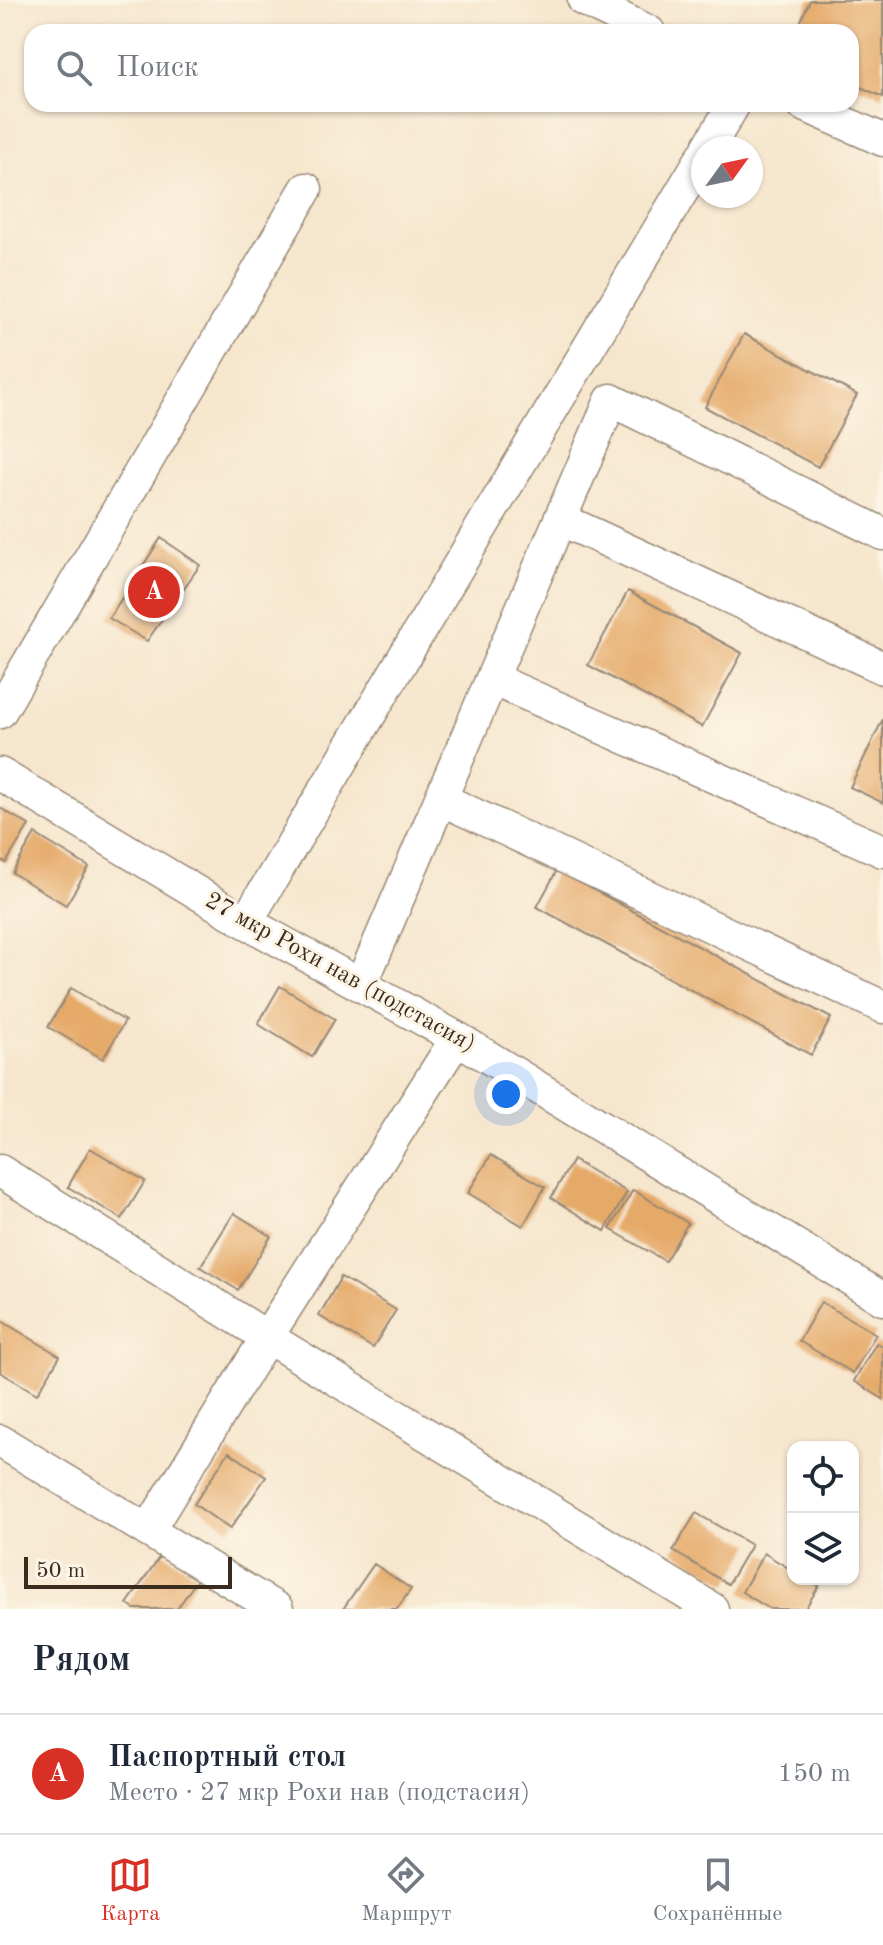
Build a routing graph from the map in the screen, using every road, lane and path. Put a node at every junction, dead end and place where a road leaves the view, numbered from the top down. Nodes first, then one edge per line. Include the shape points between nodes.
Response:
1 (584, 0) edge
2 (633, 24) edge
3 (729, 112) edge
4 (820, 112) edge
5 (715, 136) edge
6 (883, 140) edge
7 (691, 176) edge
8 (306, 189) dead end
9 (560, 519) junction
10 (883, 534) edge
11 (883, 668) edge
12 (492, 679) junction
13 (0, 712) edge
14 (0, 774) edge
15 (441, 799) junction
16 (883, 851) edge
17 (246, 922) junction
18 (361, 985) junction
19 (883, 1007) edge
20 (457, 1038) junction
21 (0, 1171) edge
22 (883, 1299) edge
23 (267, 1337) junction
24 (0, 1441) edge
25 (148, 1531) junction
26 (277, 1609) edge
27 (712, 1609) edge

1 - 2 street
3 - 5 street
4 - 6 street
7 - 17 street
8 - 13 street
9 - 10 street via 611,400
9 - 11 street
9 - 12 street
12 - 15 street
12 - 16 street
14 - 17 street, 27 мкр Рохи нав (подстасия)
15 - 18 street
15 - 19 street
17 - 18 street, 27 мкр Рохи нав (подстасия)
18 - 20 street, 27 мкр Рохи нав (подстасия)
20 - 22 street, 27 мкр Рохи нав (подстасия)
20 - 23 street
21 - 23 street
23 - 25 street
23 - 27 street
24 - 25 street
25 - 26 street

